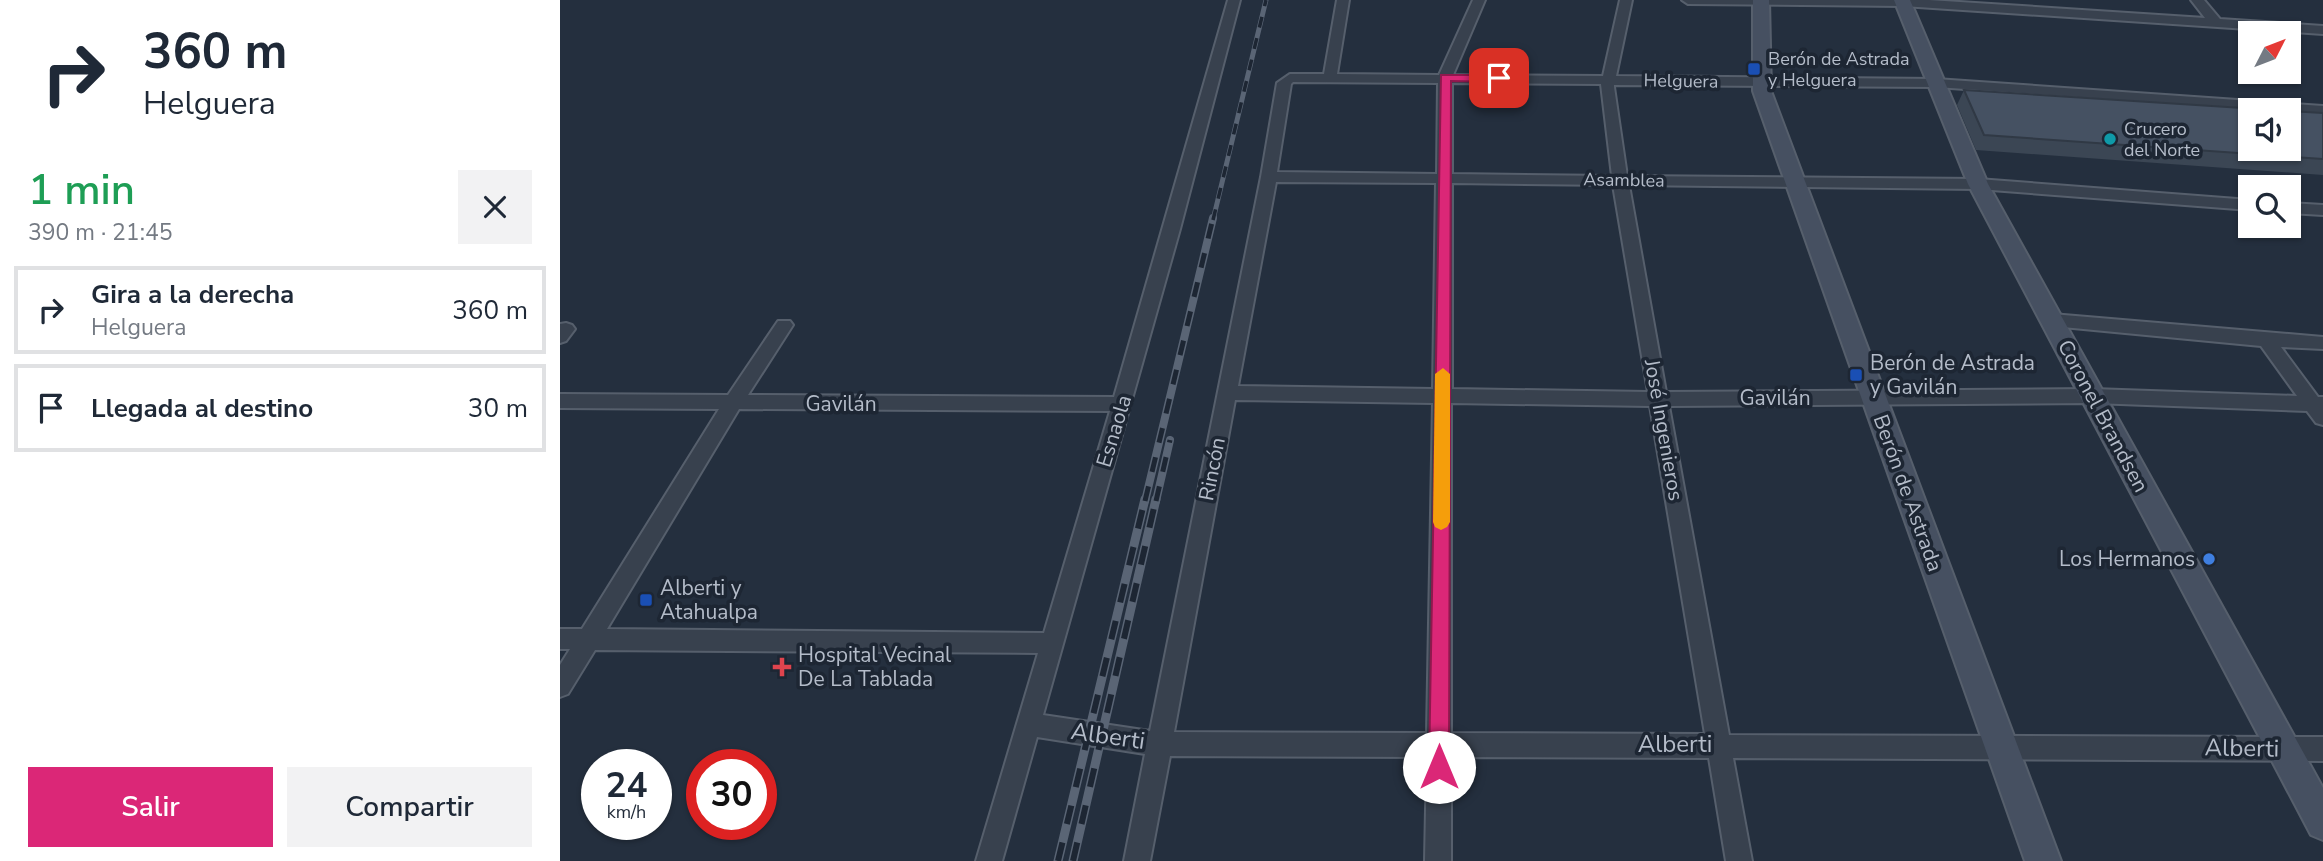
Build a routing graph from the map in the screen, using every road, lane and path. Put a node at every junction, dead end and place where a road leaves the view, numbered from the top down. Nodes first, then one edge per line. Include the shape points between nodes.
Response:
1 (1234, 0) edge
2 (1343, 0) edge
3 (1479, 0) edge
4 (1626, 0) edge
5 (1688, 0) edge
6 (1761, 0) edge
7 (2197, 0) edge
8 (1903, 1) edge
9 (2216, 23) junction
10 (2323, 30) edge
11 (1330, 77) junction
12 (1290, 78) joint
13 (1445, 78) junction
14 (1607, 79) junction
15 (1761, 83) junction
16 (1936, 83) junction
17 (2323, 110) edge
18 (1269, 177) junction
19 (1444, 178) junction
20 (1620, 180) junction
21 (1796, 182) junction
22 (1978, 184) junction
23 (2238, 204) edge
24 (2301, 209) edge
25 (2323, 210) edge
26 (2052, 320) junction
27 (784, 325) dead end
28 (2266, 340) junction
29 (2323, 343) edge
30 (1227, 393) junction
31 (2092, 396) junction
32 (1442, 397) junction
33 (1872, 397) junction
34 (1658, 399) junction
35 (560, 401) edge
36 (732, 404) junction
37 (1122, 404) junction
38 (2320, 408) edge
39 (560, 639) edge
40 (589, 639) junction
41 (1050, 643) junction
42 (560, 686) edge
43 (1028, 724) junction
44 (1439, 743) junction
45 (1159, 744) junction
46 (1718, 744) junction
47 (2001, 746) junction
48 (2283, 749) junction
49 (2323, 749) edge
50 (2323, 823) edge
51 (989, 861) edge
52 (1137, 861) edge
53 (1438, 861) edge
54 (1739, 861) edge
55 (2043, 861) edge

1 - 37 street, Esnaola
2 - 11 street
3 - 13 street
4 - 14 street, José Ingenieros
5 - 6 street
6 - 8 street
6 - 15 street, Berón de Astrada
7 - 9 street
8 - 9 street
8 - 16 street, Coronel Brandsen
9 - 10 street
11 - 12 street, Helguera
11 - 13 street, Helguera
12 - 18 street, Rincón via 1284,83
13 - 14 street, Helguera
13 - 19 street
14 - 15 street, Helguera
14 - 20 street, José Ingenieros
15 - 16 street, Helguera
15 - 21 street, Berón de Astrada
16 - 17 street, Helguera
16 - 22 street, Coronel Brandsen
18 - 19 street, Asamblea
18 - 30 street, Rincón
19 - 20 street, Asamblea
19 - 32 street
20 - 21 street, Asamblea
20 - 34 street, José Ingenieros
21 - 22 street, Asamblea
21 - 33 street, Berón de Astrada
22 - 23 street, Asamblea
22 - 26 street, Coronel Brandsen
24 - 25 street
26 - 28 street
26 - 31 street, Coronel Brandsen
27 - 36 street
28 - 29 street
28 - 38 street
30 - 32 street, Gavilán
30 - 45 street, Rincón
31 - 33 street, Gavilán
31 - 38 street, Gavilán
31 - 48 street, Coronel Brandsen
32 - 34 street, Gavilán
32 - 44 street
33 - 34 street, Gavilán
33 - 47 street, Berón de Astrada
34 - 46 street, José Ingenieros
35 - 36 street, Gavilán
36 - 37 street, Gavilán
36 - 40 street
37 - 41 street, Esnaola
39 - 40 street
40 - 41 street
40 - 42 street
41 - 43 street, Esnaola
43 - 45 street, Alberti
43 - 51 street, Esnaola
44 - 45 street, Alberti
44 - 46 street, Alberti
44 - 53 street
45 - 52 street, Rincón
46 - 47 street, Alberti
46 - 54 street, José Ingenieros
47 - 48 street, Alberti
47 - 55 street, Berón de Astrada
48 - 49 street, Alberti
48 - 50 street, Coronel Brandsen

